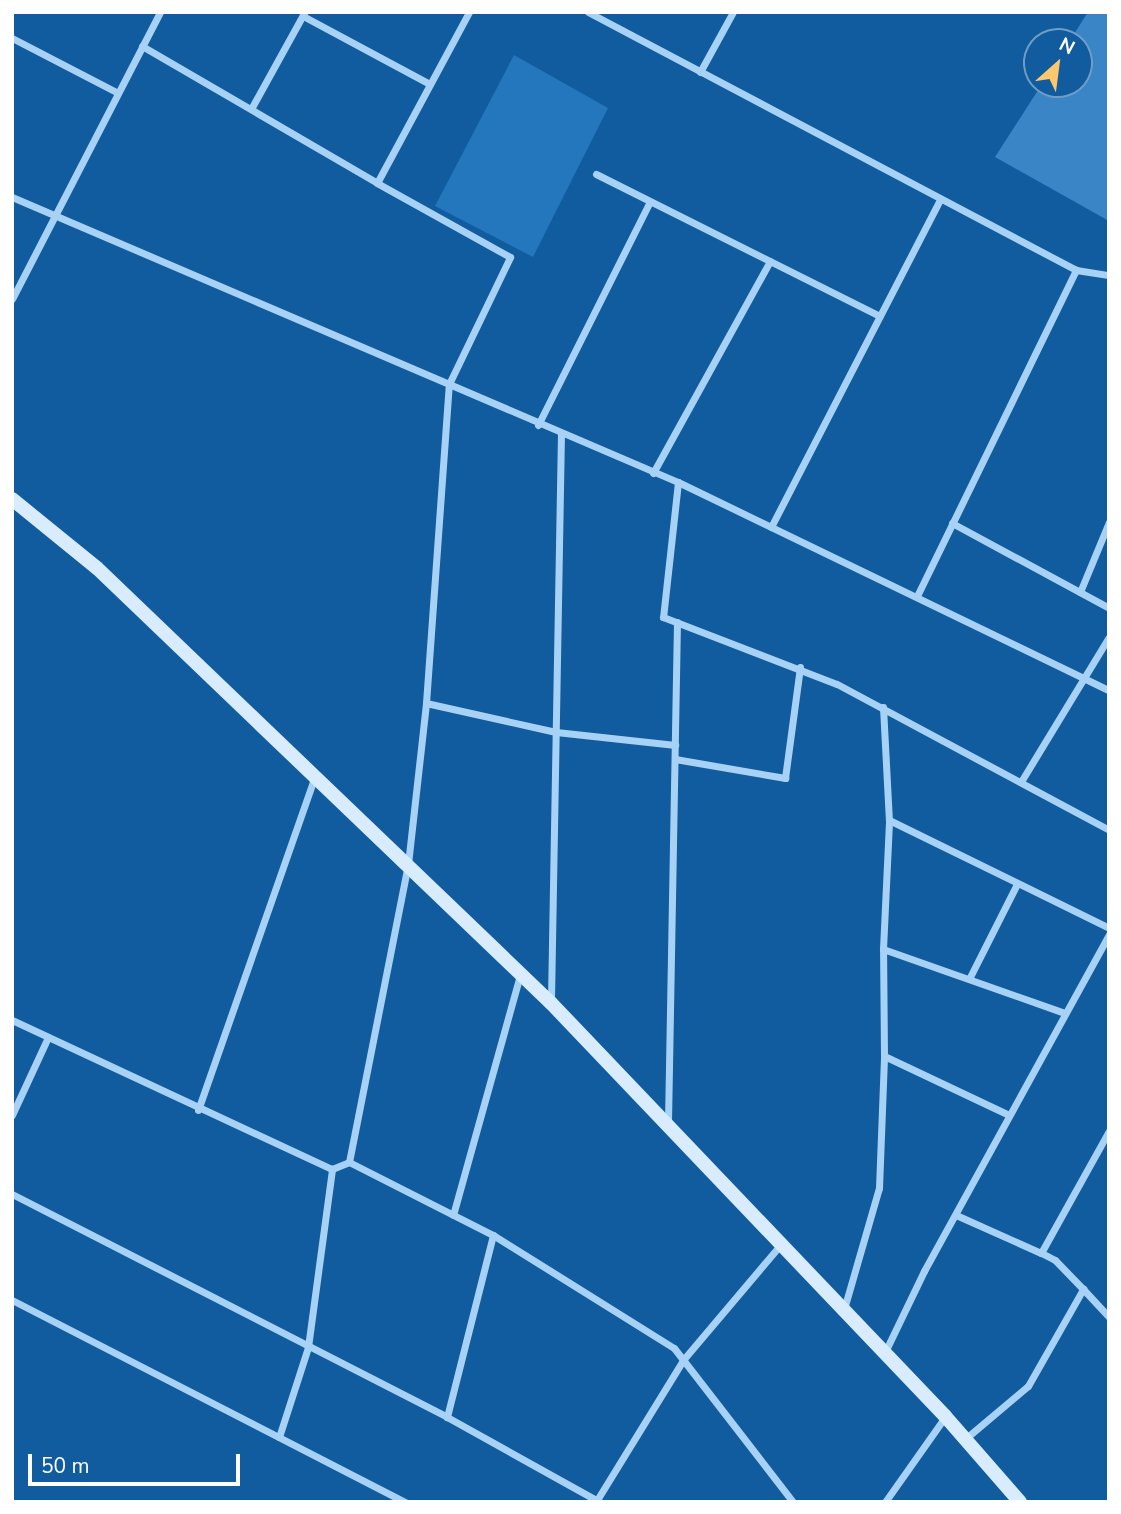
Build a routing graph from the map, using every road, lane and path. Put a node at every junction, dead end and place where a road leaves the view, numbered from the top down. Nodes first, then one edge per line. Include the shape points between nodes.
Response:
1 (160, 12) edge
2 (469, 12) edge
3 (588, 12) edge
4 (733, 12) edge
5 (304, 14) edge
6 (12, 38) edge
7 (142, 46) junction
8 (700, 72) junction
9 (430, 84) junction
10 (118, 93) junction
11 (251, 109) junction
12 (596, 174) dead end
13 (377, 183) junction
14 (12, 197) edge
15 (940, 198) junction
16 (649, 204) junction
17 (54, 218) junction
18 (770, 261) junction
19 (1076, 270) junction
20 (1109, 275) edge
21 (12, 299) edge
22 (879, 316) junction
23 (449, 384) junction
24 (538, 425) junction
25 (561, 434) junction
26 (653, 473) junction
27 (678, 482) junction
28 (12, 499) edge
29 (1109, 522) edge
30 (952, 523) junction
31 (771, 527) junction
32 (1080, 592) junction
33 (917, 596) junction
34 (1109, 608) edge
35 (677, 622) junction
36 (1109, 637) edge
37 (800, 667) junction
38 (1086, 679) junction
39 (1109, 690) edge
40 (426, 703) junction
41 (883, 707) junction
42 (556, 732) junction
43 (675, 745) junction
44 (675, 759) junction
45 (316, 776) junction
46 (1022, 780) junction
47 (889, 820) junction
48 (1109, 830) edge
49 (408, 864) junction
50 (1017, 884) junction
51 (1109, 928) edge
52 (1109, 934) edge
53 (884, 949) junction
54 (520, 974) junction
55 (970, 977) junction
56 (551, 1003) junction
57 (1065, 1013) junction
58 (12, 1020) edge
59 (48, 1037) junction
60 (884, 1056) junction
61 (198, 1110) junction
62 (12, 1115) edge
63 (1009, 1115) junction
64 (668, 1125) junction
65 (1109, 1131) edge
66 (349, 1162) junction
67 (332, 1169) junction
68 (12, 1194) edge
69 (453, 1215) junction
70 (956, 1215) junction
71 (493, 1236) junction
72 (781, 1244) junction
73 (1041, 1253) junction
74 (1083, 1289) junction
75 (12, 1300) edge
76 (844, 1310) junction
77 (1109, 1317) edge
78 (308, 1347) junction
79 (885, 1353) junction
80 (683, 1360) junction
81 (945, 1416) junction
82 (447, 1417) junction
83 (279, 1437) junction
84 (965, 1439) junction
85 (598, 1501) edge
86 (405, 1502) edge
87 (793, 1502) edge
88 (885, 1502) edge
89 (1020, 1502) edge

1 - 7 street
2 - 9 street
3 - 8 street
4 - 8 street
5 - 9 street
5 - 11 street
6 - 10 street
7 - 10 street
7 - 11 street
8 - 15 street
9 - 13 street
10 - 17 street
11 - 13 street
12 - 16 street
13 - 23 street via 510,257
14 - 17 street
15 - 19 street
15 - 22 street
16 - 18 street
16 - 24 street
17 - 21 street
17 - 23 street
18 - 22 street
18 - 26 street
19 - 20 street
19 - 30 street
22 - 31 street
23 - 24 street
23 - 40 street
24 - 25 street
25 - 26 street
25 - 42 street
26 - 27 street
27 - 31 street
27 - 35 street via 663,617
28 - 45 main road via 97,568
29 - 32 street
30 - 32 street
30 - 33 street
31 - 33 street
32 - 34 street
33 - 38 street
35 - 37 street
35 - 43 street
36 - 38 street
37 - 41 street
37 - 44 street via 785,778
38 - 39 street
38 - 46 street
40 - 42 street
40 - 49 street
41 - 46 street
41 - 47 street
42 - 43 street
42 - 56 street
43 - 44 street
44 - 64 street
45 - 49 main road
45 - 61 street
46 - 48 street
47 - 50 street
47 - 53 street
49 - 54 main road
49 - 66 street
50 - 51 street
50 - 55 street
52 - 57 street
53 - 55 street
53 - 60 street
54 - 56 main road
54 - 69 street
55 - 57 street
56 - 64 main road
57 - 63 street
58 - 59 street
59 - 61 street
59 - 62 street
60 - 63 street
60 - 76 street via 880,1188
61 - 67 street
63 - 70 street
64 - 72 main road
65 - 73 street
66 - 67 street
66 - 69 street
67 - 78 street
68 - 78 street
69 - 71 street
70 - 73 street
70 - 79 street
71 - 80 street via 674,1348
71 - 82 street
72 - 76 main road
72 - 80 street
73 - 74 street via 1055,1260
74 - 77 street
74 - 84 street via 1028,1386
75 - 83 street
76 - 79 main road
78 - 82 street
78 - 83 street
79 - 81 main road
80 - 85 street
80 - 87 street
81 - 84 main road
81 - 88 street
82 - 85 street
83 - 86 street
84 - 89 main road

